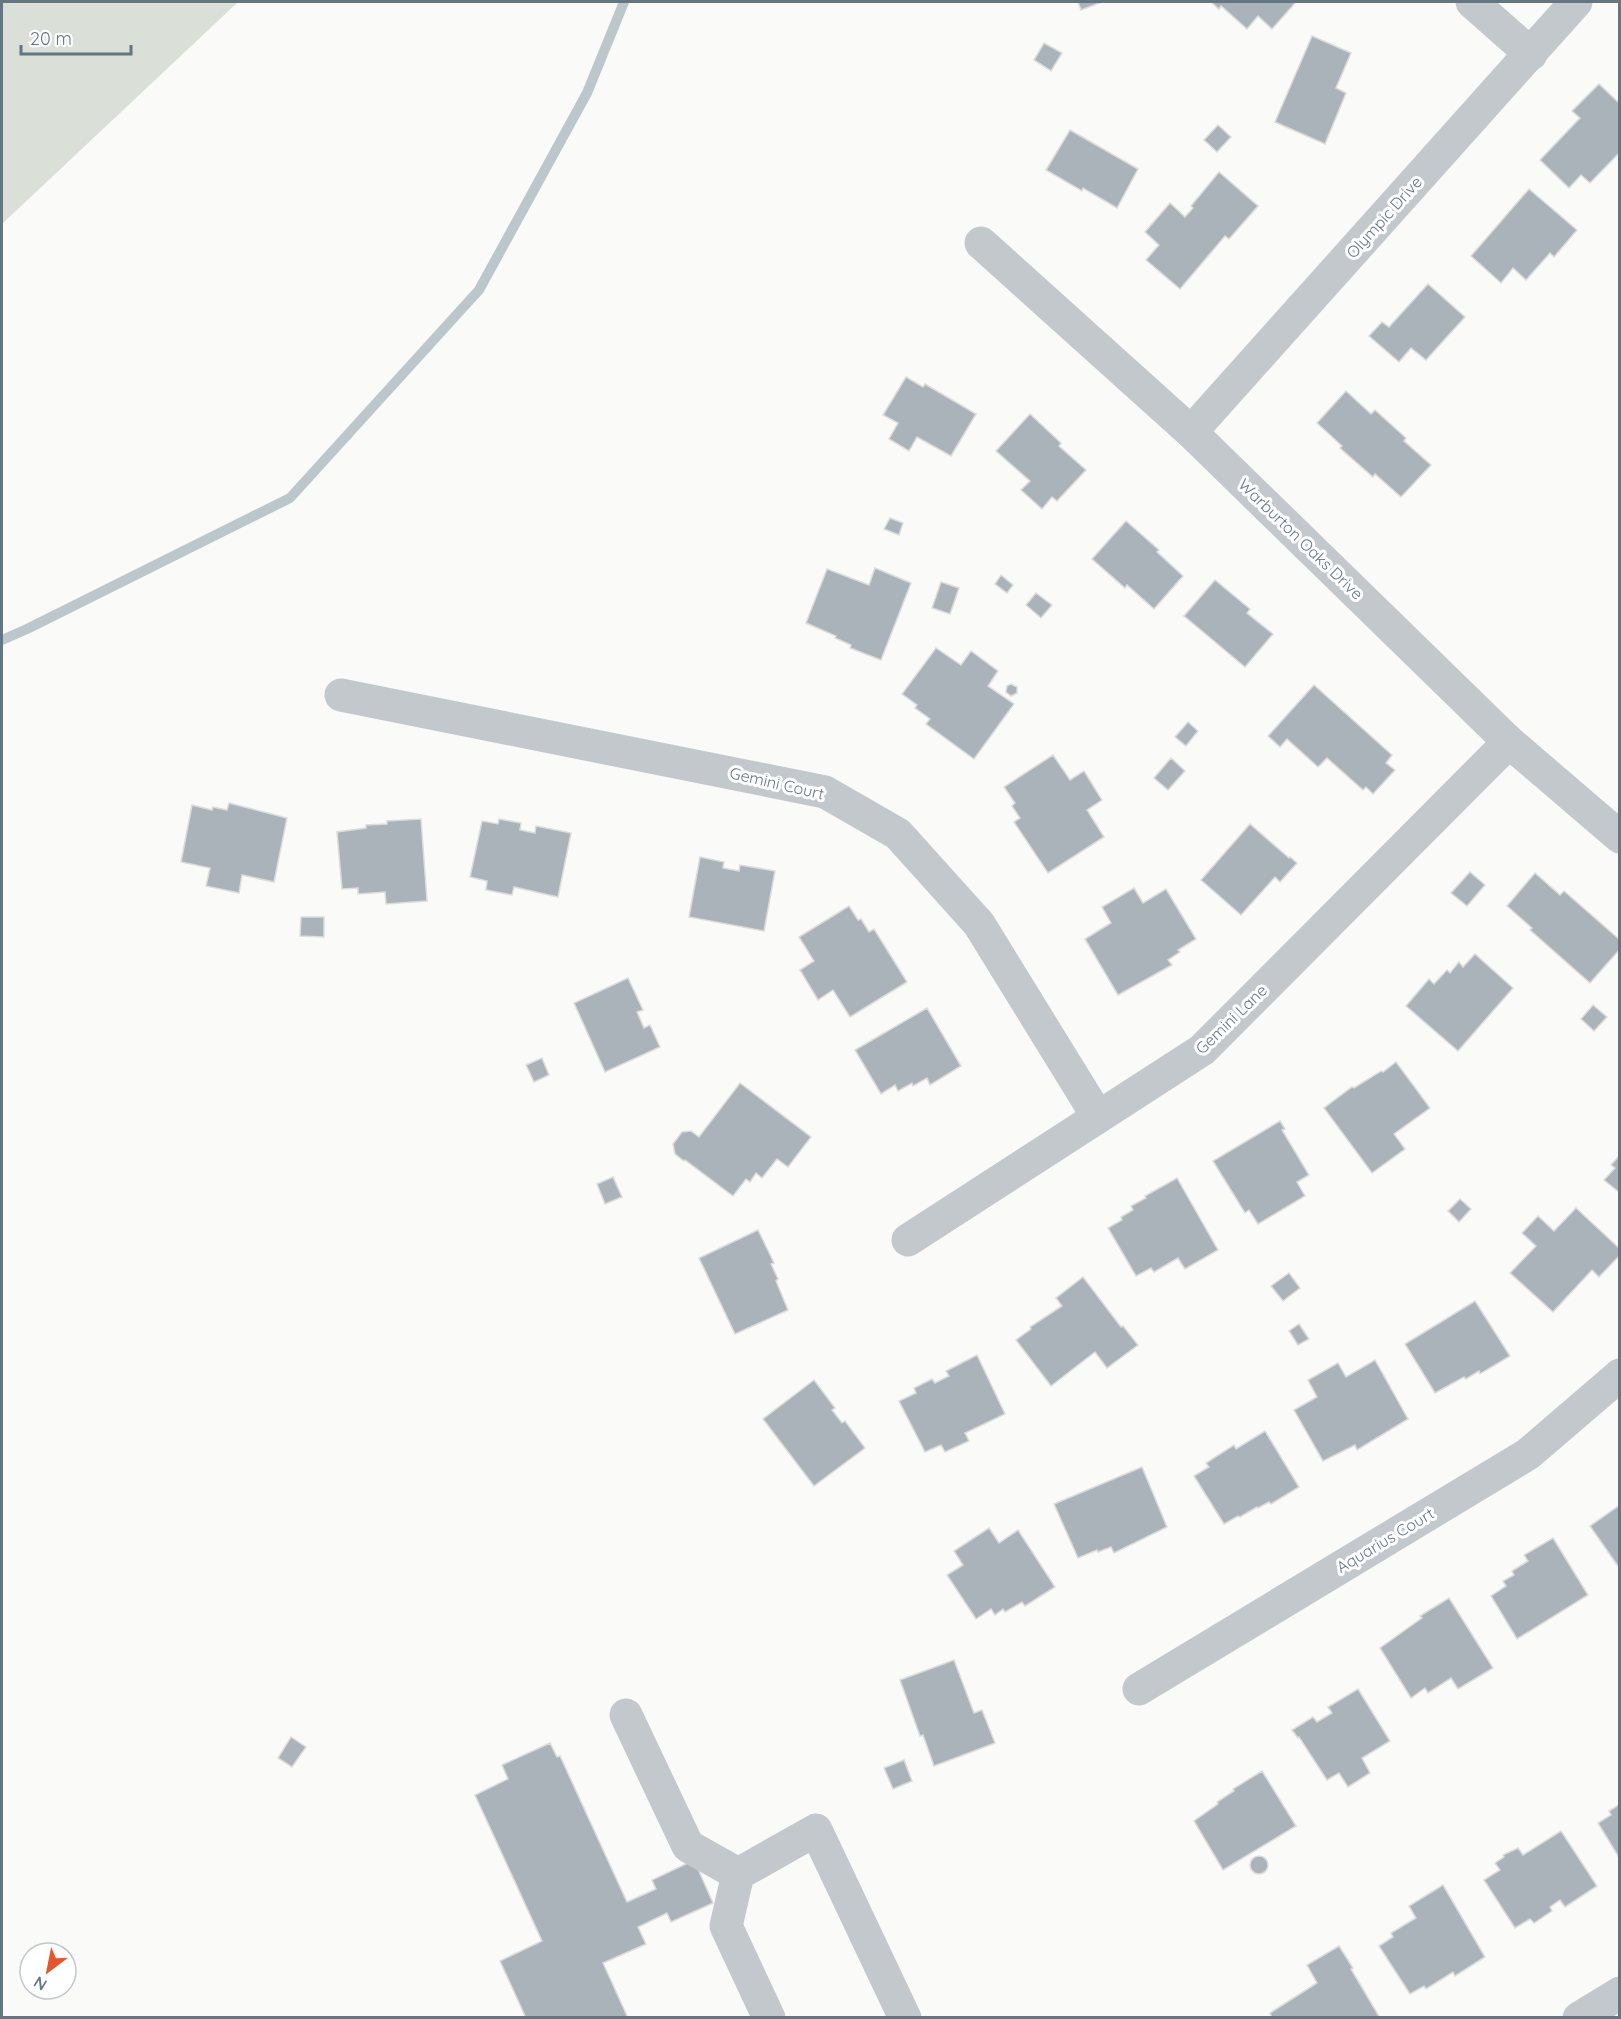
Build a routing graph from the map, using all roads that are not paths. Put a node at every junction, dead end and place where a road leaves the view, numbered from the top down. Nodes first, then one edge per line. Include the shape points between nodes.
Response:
1 (1472, 2) edge
2 (1576, 2) edge
3 (1531, 54) junction
4 (981, 243) dead end
5 (1191, 432) junction
6 (341, 695) dead end
7 (1509, 742) junction
8 (1620, 837) edge
9 (1098, 1117) junction
10 (908, 1240) dead end
11 (1620, 1375) edge
12 (1139, 1689) dead end
13 (626, 1715) dead end
14 (738, 1874) junction
15 (1620, 1993) edge
16 (769, 2018) edge
17 (905, 2018) edge
18 (1579, 2018) edge

1 - 3 street
2 - 3 street, Olympic Drive
3 - 5 street, Olympic Drive
4 - 5 street, Warburton Oaks Drive
5 - 7 street, Warburton Oaks Drive
6 - 9 street, Gemini Court via 825,792 898,834 979,924
7 - 8 street, Warburton Oaks Drive
7 - 9 street, Gemini Lane via 1202,1050
9 - 10 street, Gemini Lane
11 - 12 street, Aquarius Court via 1528,1454
13 - 14 street via 687,1846
14 - 16 street via 726,1926
14 - 17 street via 816,1830
15 - 18 street

